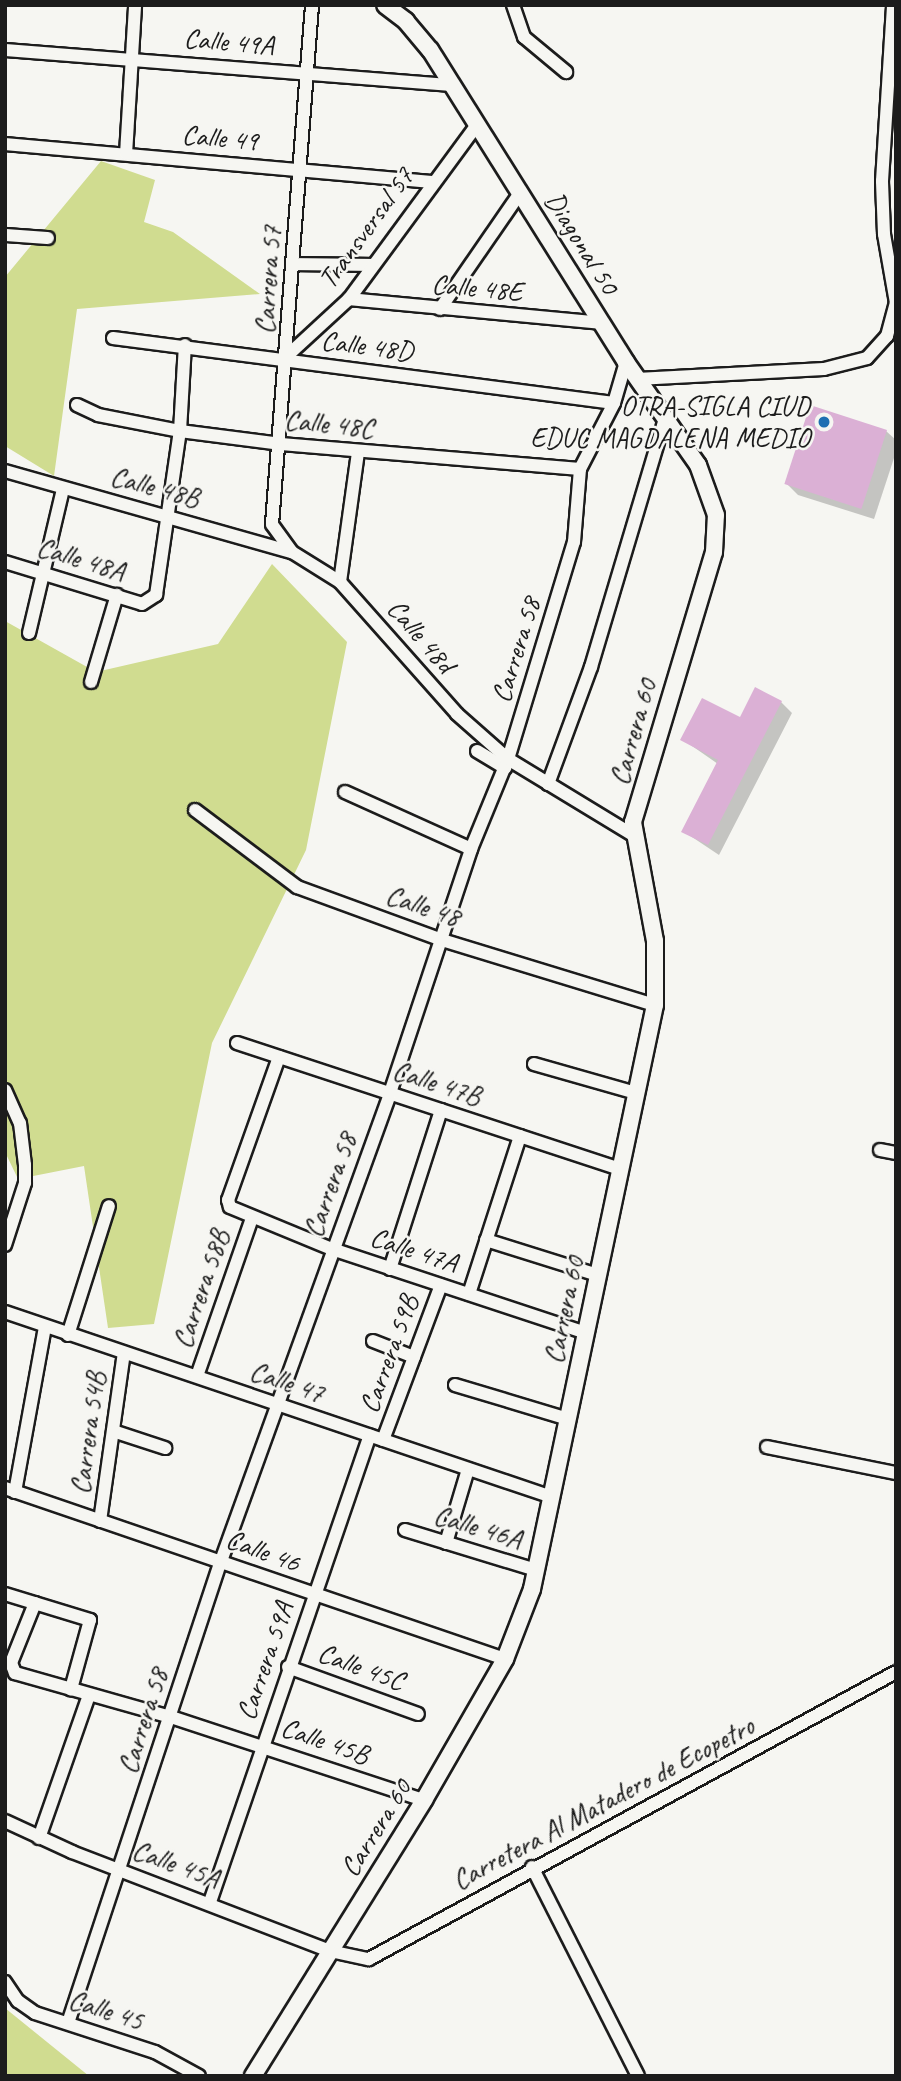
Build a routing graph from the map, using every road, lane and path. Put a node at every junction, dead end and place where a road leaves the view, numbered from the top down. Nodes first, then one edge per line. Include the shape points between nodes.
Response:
1 (135, 5) edge
2 (312, 5) edge
3 (385, 5) edge
4 (513, 5) edge
5 (893, 5) edge
6 (5, 50) edge
7 (132, 59) junction
8 (566, 72) dead end
9 (307, 73) junction
10 (449, 85) junction
11 (477, 125) junction
12 (5, 144) edge
13 (126, 154) junction
14 (300, 170) junction
15 (431, 182) junction
16 (520, 193) junction
17 (5, 235) edge
18 (48, 238) dead end
19 (294, 264) junction
20 (371, 265) junction
21 (349, 299) junction
22 (440, 309) junction
23 (602, 323) junction
24 (113, 338) dead end
25 (185, 345) junction
26 (287, 358) junction
27 (626, 362) junction
28 (637, 379) junction
29 (614, 403) junction
30 (77, 405) dead end
31 (665, 418) junction
32 (180, 431) junction
33 (281, 444) junction
34 (358, 452) junction
35 (580, 469) junction
36 (5, 471) edge
37 (63, 489) junction
38 (711, 494) joint
39 (167, 513) junction
40 (292, 552) junction
41 (5, 562) edge
42 (46, 574) junction
43 (340, 582) junction
44 (117, 596) junction
45 (29, 633) dead end
46 (91, 682) dead end
47 (477, 751) dead end
48 (506, 763) junction
49 (548, 784) junction
50 (345, 792) dead end
51 (195, 810) dead end
52 (633, 835) junction
53 (471, 849) junction
54 (442, 940) junction
55 (655, 1005) junction
56 (237, 1043) dead end
57 (279, 1057) junction
58 (534, 1064) dead end
59 (5, 1090) edge
60 (390, 1093) junction
61 (636, 1093) junction
62 (441, 1110) junction
63 (520, 1136) junction
64 (880, 1150) dead end
65 (896, 1153) edge
66 (621, 1169) junction
67 (109, 1206) dead end
68 (230, 1207) joint
69 (252, 1218) junction
70 (486, 1240) junction
71 (5, 1245) edge
72 (332, 1249) junction
73 (390, 1269) junction
74 (598, 1275) junction
75 (441, 1284) junction
76 (469, 1294) junction
77 (5, 1312) edge
78 (45, 1327) junction
79 (586, 1333) junction
80 (68, 1335) junction
81 (373, 1341) dead end
82 (124, 1353) junction
83 (414, 1357) junction
84 (197, 1376) junction
85 (455, 1385) dead end
86 (280, 1406) junction
87 (568, 1419) junction
88 (113, 1431) junction
89 (376, 1438) junction
90 (767, 1447) dead end
91 (165, 1448) dead end
92 (468, 1469) junction
93 (896, 1473) edge
94 (10, 1490) edge
95 (552, 1497) junction
96 (100, 1521) junction
97 (405, 1530) dead end
98 (446, 1543) junction
99 (221, 1562) junction
100 (536, 1570) junction
101 (5, 1594) edge
102 (314, 1595) junction
103 (35, 1604) junction
104 (505, 1659) junction
105 (288, 1667) junction
106 (896, 1672) edge
107 (71, 1689) junction
108 (89, 1695) junction
109 (418, 1714) dead end
110 (171, 1717) junction
111 (262, 1746) junction
112 (424, 1800) junction
113 (5, 1821) edge
114 (40, 1838) junction
115 (532, 1867) junction
116 (120, 1869) junction
117 (210, 1902) junction
118 (330, 1951) junction
119 (5, 1982) edge
120 (68, 2023) junction
121 (198, 2076) edge
122 (253, 2076) edge
123 (638, 2076) edge

1 - 7 street
2 - 9 street, Carrera 57
3 - 10 street, Diagonal 50 via 406,21 430,50
4 - 8 street via 524,37
5 - 28 street via 882,181 896,303 887,336 867,358 824,369
6 - 7 street, Calle 49A
7 - 9 street, Calle 49A
7 - 13 street
9 - 10 street, Calle 49A
9 - 14 street, Carrera 57
10 - 11 street, Diagonal 50
11 - 15 street, Transversal 57
11 - 16 street, Diagonal 50
12 - 13 street, Calle 49
13 - 14 street, Calle 49
14 - 15 street, Calle 49
14 - 19 street, Carrera 57
15 - 20 street, Transversal 57
16 - 22 street
16 - 23 street, Diagonal 50
17 - 18 street
19 - 20 street
19 - 26 street, Carrera 57
20 - 21 street, Transversal 57
21 - 22 street, Calle 48E
21 - 26 street, Transversal 57
22 - 23 street, Calle 48E
23 - 27 street, Diagonal 50
24 - 25 street, Calle 48D
25 - 26 street, Calle 48D
25 - 32 street
26 - 29 street, Calle 48D
26 - 33 street, Carrera 57
27 - 28 street, Diagonal 50
27 - 29 street, Carrera 58
28 - 31 street, Diagonal 50
29 - 35 street, Carrera 58
30 - 32 street, Calle 48C via 98,415
31 - 38 street, Diagonal 50 via 698,465
31 - 49 street, Carrera 60 via 592,667
32 - 33 street, Calle 48C
32 - 39 street
33 - 34 street, Calle 48C
33 - 40 street, Carrera 57 via 272,524
34 - 35 street, Calle 48C
34 - 43 street
35 - 48 street, Carrera 58 via 575,542
36 - 37 street, Calle 48B
37 - 39 street, Calle 48B
37 - 42 street
38 - 52 street, Carrera 60 via 716,515 713,552
39 - 40 street, Calle 48B
39 - 44 street, Calle 48A via 156,595 142,604
40 - 43 street, Calle 48d
41 - 42 street, Calle 48A
42 - 44 street, Calle 48A
42 - 45 street
43 - 48 street, Calle 48d
44 - 46 street
47 - 48 street
48 - 49 street
48 - 53 street, Carrera 58
49 - 52 street
50 - 53 street
51 - 54 street, Calle 48 via 297,887
52 - 55 street, Carrera 60 via 654,941
53 - 54 street, Carrera 58
54 - 55 street, Calle 48
54 - 60 street, Carrera 58
55 - 61 street, Carrera 60
56 - 57 street, Calle 47B
57 - 60 street, Calle 47B
57 - 68 street, Carrera 58B via 228,1200
58 - 61 street
59 - 71 street via 20,1124 25,1174
60 - 62 street, Calle 47B
60 - 72 street, Carrera 58
61 - 66 street, Carrera 60
62 - 63 street, Calle 47B
62 - 73 street
63 - 66 street, Calle 47B
63 - 70 street
64 - 65 street
66 - 74 street, Carrera 60
67 - 80 street
68 - 69 street, Calle 47A
69 - 72 street, Calle 47A
69 - 84 street, Carrera 58B
70 - 74 street
70 - 76 street
72 - 73 street, Calle 47A
72 - 86 street, Carrera 58
73 - 75 street, Calle 47A
74 - 79 street, Carrera 60
75 - 76 street, Calle 47A
75 - 83 street, Carrera 59B
76 - 79 street, Calle 47A
77 - 78 street, Calle 47
78 - 80 street, Calle 47
78 - 94 street
79 - 87 street, Carrera 60
80 - 82 street, Calle 47
81 - 83 street
82 - 84 street, Calle 47
82 - 88 street, Carrera 54B
83 - 89 street, Carrera 59B
84 - 86 street, Calle 47
85 - 87 street
86 - 89 street, Calle 47
86 - 99 street, Carrera 58
87 - 95 street, Carrera 60
88 - 91 street
88 - 96 street, Carrera 54B
89 - 92 street, Calle 47
89 - 102 street, Carrera 59A
90 - 93 street
92 - 95 street, Calle 47
92 - 98 street
94 - 96 street, Calle 46
95 - 100 street, Carrera 60
96 - 99 street, Calle 46
97 - 98 street, Calle 46A
98 - 100 street, Calle 46A
99 - 102 street, Calle 46
99 - 110 street, Carrera 58
100 - 104 street, Carrera 60 via 520,1628
101 - 103 street
102 - 104 street, Calle 46
102 - 105 street, Carrera 59A
103 - 107 street via 84,1615 92,1626
103 - 107 street, Calle 45B via 12,1667 15,1673
104 - 112 street, Carrera 60
105 - 109 street, Calle 45C
105 - 111 street, Carrera 59A
106 - 115 street, Carretera Al Matadero de Ecopetro
107 - 108 street, Calle 45B
108 - 110 street, Calle 45B
108 - 114 street
110 - 111 street, Calle 45B
110 - 116 street, Carrera 58
111 - 112 street, Calle 45B
111 - 117 street, Carrera 59A
112 - 118 street, Carrera 60
113 - 114 street, Calle 45A
114 - 116 street, Calle 45A
115 - 118 street, Carretera Al Matadero de Ecopetro via 369,1959
115 - 123 street
116 - 117 street, Calle 45A
116 - 120 street, Carrera 58
117 - 118 street, Calle 45A
118 - 122 street, Carrera 60
119 - 120 street, Calle 45 via 18,2001 35,2013
120 - 121 street, Calle 45 via 155,2052

